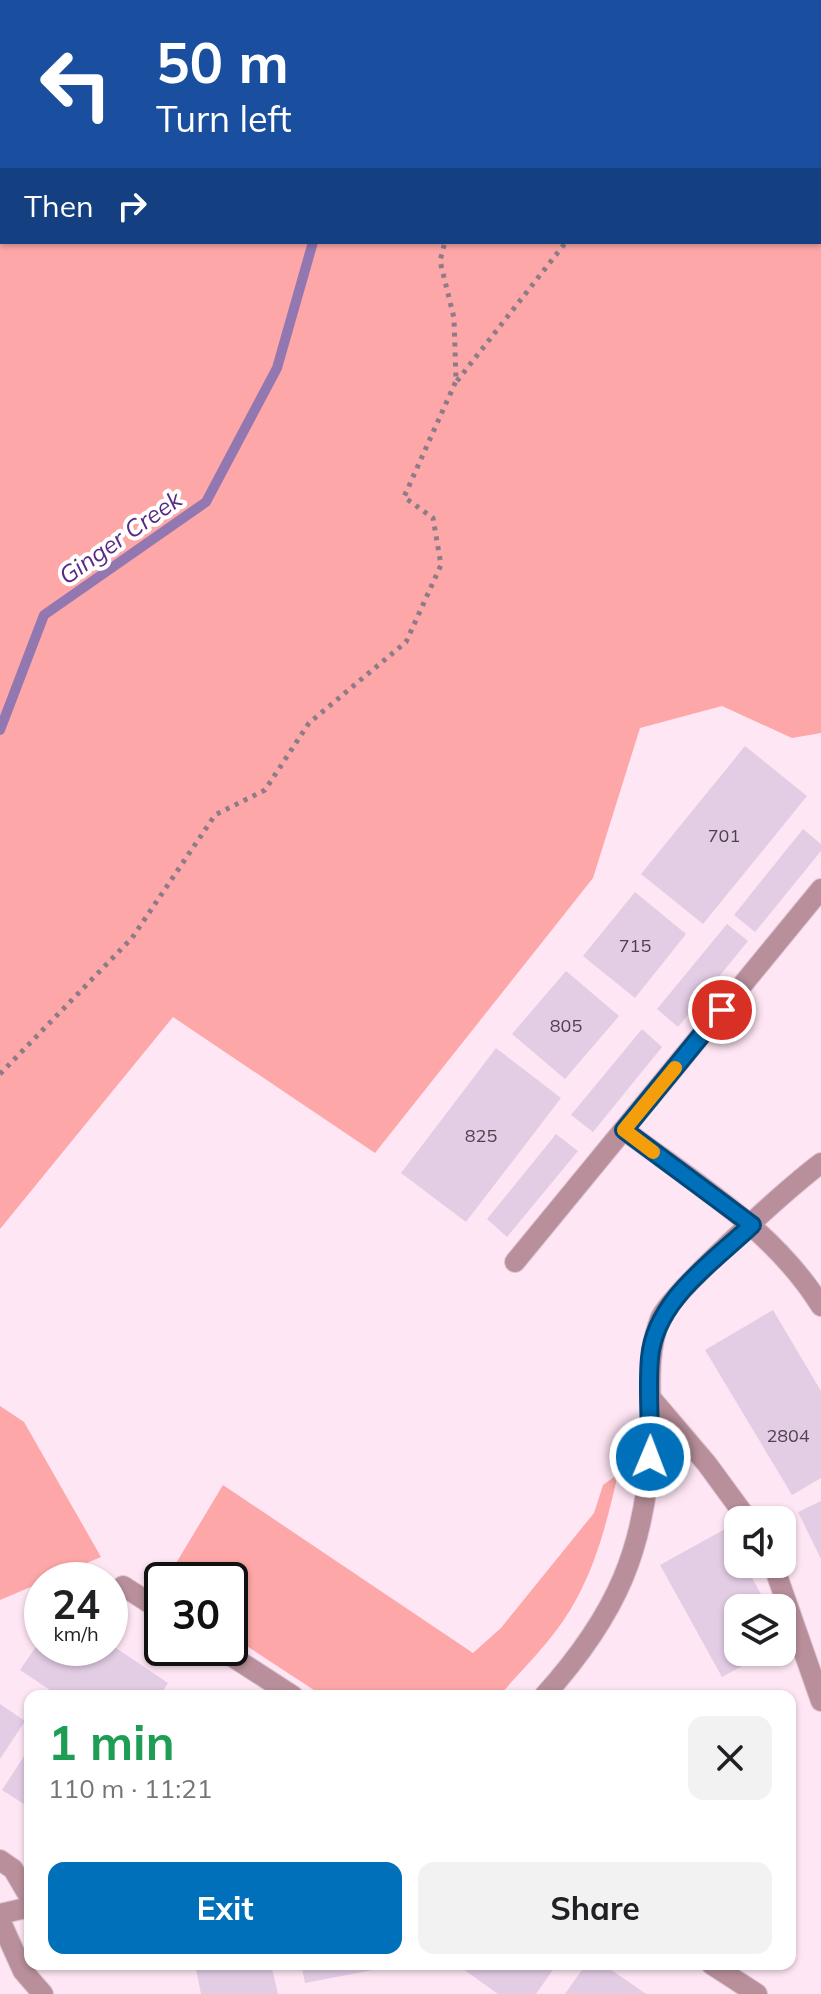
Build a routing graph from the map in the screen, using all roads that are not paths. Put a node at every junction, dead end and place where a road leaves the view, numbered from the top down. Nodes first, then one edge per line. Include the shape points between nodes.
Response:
1 (821, 889) edge
2 (624, 1130) junction
3 (821, 1163) edge
4 (752, 1225) junction
5 (515, 1262) dead end
6 (821, 1306) edge
7 (650, 1397) junction
8 (738, 1506) edge
9 (778, 1578) edge
10 (247, 1666) edge
11 (284, 1690) edge
12 (549, 1690) edge
13 (821, 1701) edge
14 (0, 1860) edge
15 (24, 1888) edge
16 (24, 1908) edge
17 (0, 1914) edge
18 (0, 1920) edge
19 (720, 1970) edge
20 (43, 1994) edge
21 (757, 1994) edge

1 - 2 street
2 - 4 street
2 - 5 street
3 - 4 street
4 - 6 street
4 - 7 street via 661,1316 650,1356
7 - 8 street
7 - 12 street via 647,1500 632,1557 608,1613
9 - 13 street
10 - 11 street
14 - 15 street
16 - 17 street
18 - 20 street via 23,1971
19 - 21 street

